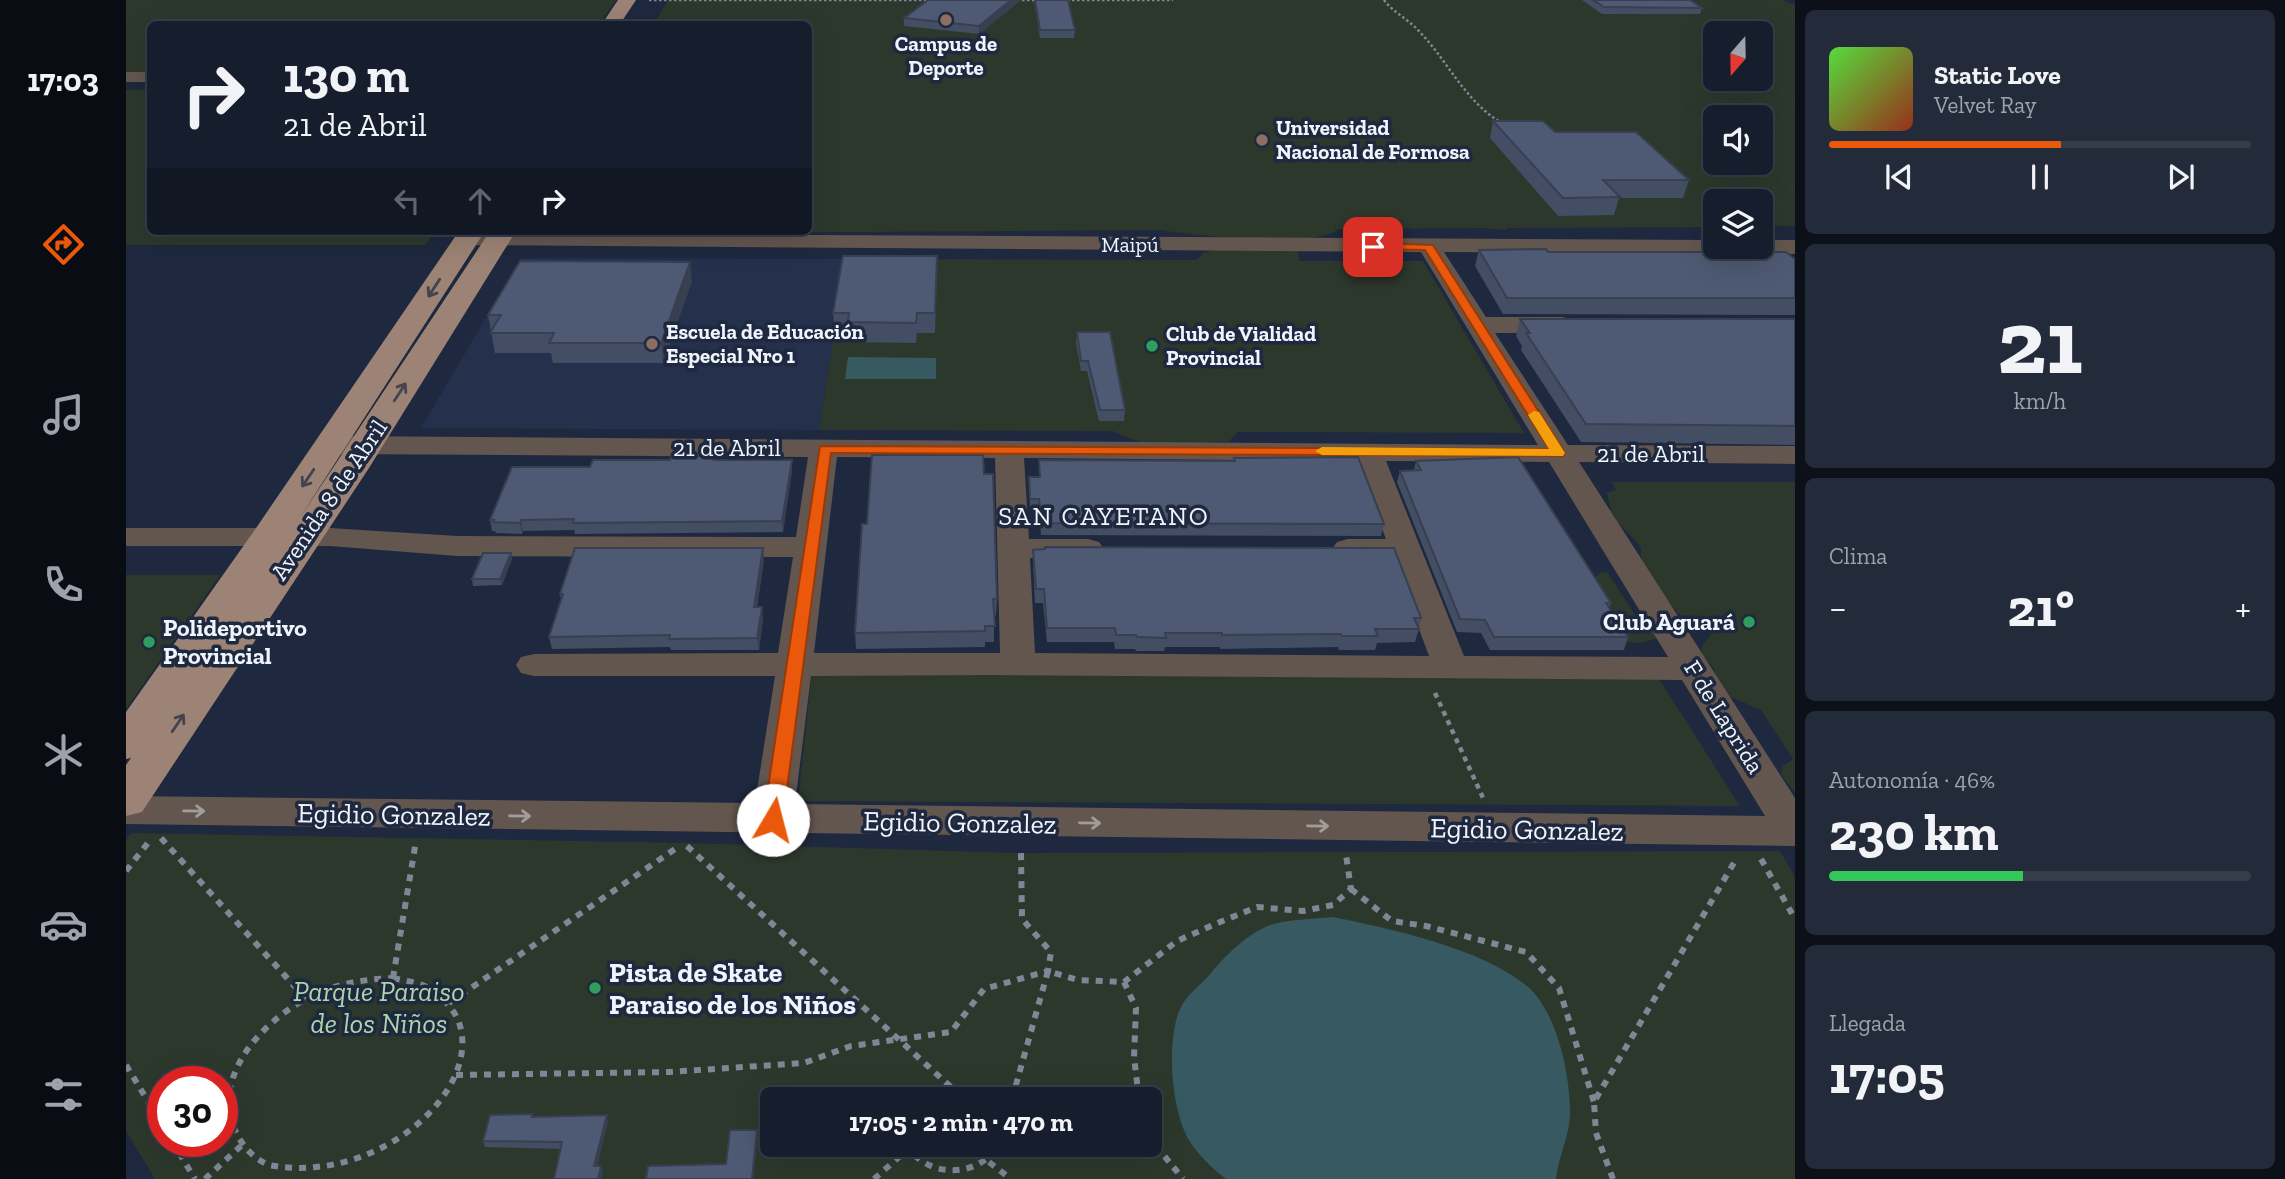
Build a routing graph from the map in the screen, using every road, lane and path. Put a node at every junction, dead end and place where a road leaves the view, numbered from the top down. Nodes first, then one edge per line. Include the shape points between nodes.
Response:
1 (627, 0) edge
2 (645, 0) edge
3 (938, 0) edge
4 (1007, 0) edge
5 (1048, 0) edge
6 (1062, 0) edge
7 (1173, 0) edge
8 (1384, 0) edge
9 (613, 21) edge
10 (632, 21) edge
11 (126, 77) edge
12 (147, 77) edge
13 (1506, 124) edge
14 (484, 236) edge
15 (1429, 247) junction
16 (1795, 247) edge
17 (1478, 325) junction
18 (1589, 325) edge
19 (331, 444) junction
20 (366, 446) junction
21 (824, 449) junction
22 (1009, 449) junction
23 (1367, 452) junction
24 (1558, 453) junction
25 (1795, 455) edge
26 (126, 537) edge
27 (268, 537) junction
28 (305, 537) junction
29 (811, 547) junction
30 (1013, 548) junction
31 (1111, 549) edge
32 (1319, 549) edge
33 (1403, 549) junction
34 (795, 664) junction
35 (1018, 664) junction
36 (534, 665) dead end
37 (1437, 667) junction
38 (1693, 668) junction
39 (126, 744) edge
40 (126, 800) edge
41 (773, 820) junction
42 (141, 821) edge
43 (1496, 828) junction
44 (1795, 831) edge
45 (416, 837) dead end
46 (1741, 844) junction
47 (1021, 853) dead end
48 (1346, 855) dead end
49 (1351, 890) junction
50 (1795, 919) edge
51 (1048, 971) junction
52 (393, 978) junction
53 (1124, 982) junction
54 (306, 999) junction
55 (449, 1003) junction
56 (900, 1040) junction
57 (126, 1065) edge
58 (456, 1075) junction
59 (951, 1087) edge
60 (1015, 1087) edge
61 (1138, 1087) edge
62 (147, 1100) edge
63 (1594, 1102) junction
64 (242, 1144) junction
65 (1162, 1153) edge
66 (182, 1157) edge
67 (896, 1157) edge
68 (912, 1157) edge
69 (992, 1157) edge
70 (989, 1163) junction
71 (195, 1179) edge
72 (205, 1179) edge
73 (874, 1179) edge
74 (1011, 1179) edge
75 (1183, 1179) edge
76 (1613, 1179) edge

1 - 9 main road
2 - 3 path
2 - 10 main road
4 - 5 path
6 - 7 path
8 - 13 path via 1395,16 1415,27 1475,100
11 - 12 street
14 - 15 street, Maipú
14 -> 19 main road, Avenida 8 de Abril
20 -> 14 main road, Avenida 8 de Abril
15 - 16 street, Maipú
15 - 17 street, F de Laprida
17 - 18 street
17 - 24 street, F de Laprida
19 - 20 street, 21 de Abril
19 -> 27 main road, Avenida 8 de Abril
20 - 21 street, 21 de Abril
20 - 28 main road, Avenida 8 de Abril
21 - 22 street, 21 de Abril
21 - 29 street
22 - 23 street, 21 de Abril
22 - 30 street
23 - 24 street, 21 de Abril
23 - 33 street
24 - 25 street, 21 de Abril
24 - 38 street, F de Laprida
26 - 27 street
27 - 28 street
27 - 39 main road, Avenida 8 de Abril
28 - 29 street via 457,546
40 -> 28 main road, Avenida 8 de Abril
29 - 34 street
30 - 31 street
30 - 35 street
32 - 33 street
33 - 37 street
34 - 35 street
34 - 36 street
34 - 41 street
35 - 37 street
37 - 38 street
37 - 43 path
38 - 44 street, F de Laprida
42 -> 41 street, Egidio Gonzalez
41 -> 43 street, Egidio Gonzalez
42 - 54 path
43 - 46 street, Egidio Gonzalez
44 - 46 street, Egidio Gonzalez
45 - 52 path
46 - 50 path
46 - 63 path
47 - 51 path via 1022,919 1051,952
48 - 49 path
49 - 53 path via 1334,905 1303,911 1257,908 1233,917 1177,941
49 - 63 path via 1392,921 1526,952 1559,988
51 - 53 path via 1078,979
51 - 56 path via 984,989 951,1031
51 - 60 path
52 - 54 path via 364,979
52 - 55 path via 425,986
53 - 61 path via 1136,1008
54 - 64 path via 272,1022 246,1052 231,1084 229,1117
55 - 56 path via 684,843
55 - 58 path via 462,1028 463,1059
56 - 58 path via 851,1046 793,1064 670,1072
56 - 59 path
57 - 62 path
58 - 64 path via 450,1092 425,1124 389,1150 347,1166 304,1171 268,1164
63 - 76 path via 1596,1133
64 - 72 path
65 - 75 path
66 - 71 path
67 - 73 path
68 - 70 path via 944,1176 961,1177
69 - 70 path
70 - 74 path

